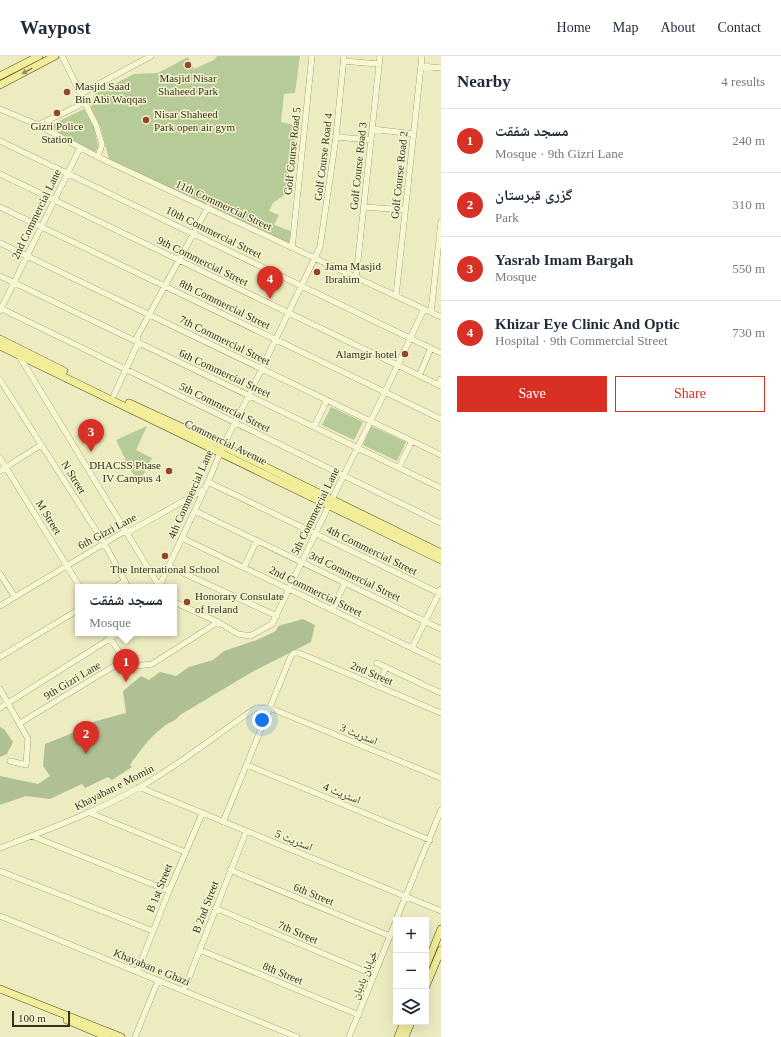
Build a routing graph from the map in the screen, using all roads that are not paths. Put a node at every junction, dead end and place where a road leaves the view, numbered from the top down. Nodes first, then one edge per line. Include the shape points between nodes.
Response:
1 (39, 56) edge
2 (54, 56) edge
3 (62, 56) edge
4 (151, 56) edge
5 (312, 56) edge
6 (380, 56) edge
7 (422, 56) edge
8 (344, 58) edge
9 (379, 64) junction
10 (420, 66) junction
11 (441, 68) edge
12 (0, 76) edge
13 (0, 85) edge
14 (82, 93) junction
15 (86, 102) junction
16 (0, 109) edge
17 (38, 126) junction
18 (372, 129) junction
19 (414, 134) junction
20 (336, 136) junction
21 (371, 140) junction
22 (0, 141) edge
23 (80, 148) junction
24 (98, 157) junction
25 (67, 173) junction
26 (0, 174) edge
27 (54, 200) junction
28 (0, 207) edge
29 (208, 207) junction
30 (364, 207) junction
31 (405, 210) junction
32 (441, 222) edge
33 (41, 227) junction
34 (192, 233) junction
35 (0, 243) edge
36 (292, 248) junction
37 (27, 256) junction
38 (316, 258) junction
39 (178, 260) junction
40 (0, 276) edge
41 (356, 278) junction
42 (14, 282) junction
43 (164, 286) junction
44 (301, 286) junction
45 (396, 296) junction
46 (0, 309) edge
47 (424, 309) junction
48 (431, 312) junction
49 (288, 313) junction
50 (149, 314) junction
51 (441, 317) edge
52 (411, 338) junction
53 (0, 339) edge
54 (276, 340) junction
55 (138, 342) junction
56 (0, 346) edge
57 (14, 346) junction
58 (431, 348) junction
59 (441, 353) edge
60 (18, 354) junction
61 (398, 366) junction
62 (126, 369) junction
63 (262, 369) junction
64 (419, 376) junction
65 (441, 379) edge
66 (0, 380) edge
67 (440, 386) edge
68 (385, 392) junction
69 (249, 395) junction
70 (114, 396) junction
71 (327, 400) junction
72 (441, 419) edge
73 (370, 421) junction
74 (235, 423) junction
75 (314, 427) junction
76 (412, 441) junction
77 (41, 445) junction
78 (357, 447) junction
79 (221, 449) junction
80 (441, 455) edge
81 (0, 458) edge
82 (6, 467) junction
83 (399, 467) junction
84 (0, 471) edge
85 (344, 476) junction
86 (208, 482) junction
87 (441, 488) edge
88 (205, 489) junction
89 (330, 502) junction
90 (194, 511) junction
91 (441, 523) edge
92 (125, 531) junction
93 (315, 534) junction
94 (182, 538) junction
95 (257, 540) junction
96 (104, 543) junction
97 (441, 553) edge
98 (441, 560) edge
99 (302, 562) junction
100 (66, 565) junction
101 (168, 566) junction
102 (244, 567) junction
103 (0, 574) edge
104 (125, 581) junction
105 (345, 583) junction
106 (78, 584) edge
107 (120, 584) edge
108 (126, 584) edge
109 (157, 584) edge
110 (160, 584) edge
111 (289, 589) junction
112 (440, 592) edge
113 (15, 597) junction
114 (177, 603) edge
115 (0, 606) edge
116 (332, 610) junction
117 (75, 612) edge
118 (277, 616) junction
119 (218, 622) junction
120 (425, 622) junction
121 (441, 629) edge
122 (109, 636) edge
123 (412, 648) junction
124 (0, 657) edge
125 (124, 660) junction
126 (441, 662) edge
127 (377, 663) dead end
128 (386, 667) junction
129 (378, 686) junction
130 (0, 689) edge
131 (441, 693) edge
132 (9, 703) junction
133 (0, 708) edge
134 (270, 708) junction
135 (441, 713) edge
136 (20, 723) junction
137 (10, 761) dead end
138 (247, 765) junction
139 (441, 778) edge
140 (139, 787) junction
141 (441, 810) edge
142 (88, 812) junction
143 (202, 814) junction
144 (223, 822) junction
145 (246, 832) junction
146 (32, 836) junction
147 (430, 840) junction
148 (0, 848) edge
149 (185, 852) junction
150 (230, 870) junction
151 (0, 871) edge
152 (169, 891) junction
153 (406, 896) junction
154 (215, 908) junction
155 (441, 911) edge
156 (0, 916) edge
157 (397, 917) edge
158 (393, 928) edge
159 (441, 929) edge
160 (153, 931) junction
161 (390, 936) junction
162 (200, 950) junction
163 (441, 950) edge
164 (429, 965) edge
165 (429, 967) edge
166 (137, 972) junction
167 (374, 976) junction
168 (158, 980) junction
169 (0, 989) edge
170 (184, 990) junction
171 (0, 994) edge
172 (359, 1015) junction
173 (403, 1025) edge
174 (410, 1025) edge
175 (107, 1037) edge
176 (122, 1037) edge
177 (135, 1037) edge
178 (297, 1037) edge
179 (349, 1037) edge
180 (398, 1037) edge
181 (405, 1037) edge

1 - 12 main road
2 -> 13 main road
3 - 14 street
4 - 14 street
5 - 36 street, Golf Course Road 5
6 - 9 street, Golf Course Road 3
7 - 10 street, Golf Course Road 2
8 - 9 street
8 - 20 street, Golf Course Road 4
9 - 18 street, Golf Course Road 3
10 - 11 street
10 - 19 street, Golf Course Road 2
14 - 15 street
15 - 17 street
15 - 24 street via 102,144
16 - 17 street, 11th Commercial Street
17 - 23 street, 11th Commercial Street
18 - 19 street
18 - 21 street, Golf Course Road 3
19 - 31 street, Golf Course Road 2
20 - 21 street
20 - 38 street, Golf Course Road 4 via 324,225
21 - 30 street, Golf Course Road 3
22 - 25 street, 10th Commercial Street
23 - 24 street, 11th Commercial Street
23 - 25 street, 2nd Commercial Lane
24 - 29 street, 11th Commercial Street
25 - 27 street, 2nd Commercial Lane
25 - 34 street, 10th Commercial Street
26 - 27 street, 9th Commercial Street
27 - 33 street, 2nd Commercial Lane
27 - 39 street, 9th Commercial Street
28 - 33 street, 8th Commercial Street
29 - 34 street
29 - 36 street, 11th Commercial Street
30 - 31 street
30 - 41 street, Golf Course Road 3
31 - 45 street, Golf Course Road 2
32 - 48 street
33 - 37 street, 2nd Commercial Lane
33 - 43 street, 8th Commercial Street
34 - 39 street
34 - 44 street, 10th Commercial Street
35 - 37 street, 7th Commercial Street
36 - 38 street, 11th Commercial Street
37 - 42 street, 2nd Commercial Lane
37 - 50 street, 7th Commercial Street
38 - 41 street, 11th Commercial Street
38 - 44 street, 4th Commercial Lane
39 - 43 street
39 - 49 street, 9th Commercial Street
40 - 42 street, 6th Commercial Street
41 - 45 street, 11th Commercial Street
42 - 46 street, 2nd Commercial Lane
42 - 55 street, 6th Commercial Street
43 - 50 street
43 - 54 street, 8th Commercial Street
44 - 49 street, 4th Commercial Lane
44 - 52 street, 10th Commercial Street
45 - 47 street, 11th Commercial Street
46 - 62 street, 5th Commercial Street
47 - 48 street, 11th Commercial Street
47 - 52 street, 5th Commercial Lane
48 - 51 street, 11th Commercial Street
49 - 54 street, 4th Commercial Lane
49 - 61 street, 9th Commercial Street
50 - 55 street via 137,337
50 - 63 street, 7th Commercial Street
52 - 58 street, 10th Commercial Street
52 - 61 street, 5th Commercial Lane
53 - 57 main road, Commercial Avenue
54 - 63 street, 4th Commercial Lane
54 - 68 street, 8th Commercial Street
55 - 62 street
55 - 69 street, 6th Commercial Street
56 - 60 main road, Commercial Avenue
57 - 60 street
57 - 70 main road, Commercial Avenue
58 - 59 street, 10th Commercial Street
58 - 64 street
60 - 79 main road, Commercial Avenue
60 - 92 street
61 - 64 street, 9th Commercial Street
61 - 68 street, 5th Commercial Lane
62 - 70 street
62 - 74 street, 5th Commercial Street
63 - 69 street, 4th Commercial Lane
63 - 71 street, 7th Commercial Street
64 - 67 street, 9th Commercial Street
65 - 67 street
66 - 77 street, N Street
68 - 72 street, 8th Commercial Street
68 - 73 street, 5th Commercial Lane
69 - 74 street, 4th Commercial Lane
69 - 75 street, 6th Commercial Street
70 - 79 main road, Commercial Avenue
71 - 73 street, 7th Commercial Street
71 - 75 street
73 - 76 street, 7th Commercial Street
73 - 78 street, 5th Commercial Lane
74 - 79 street, 4th Commercial Lane
74 - 85 street, 5th Commercial Street
75 - 78 street, 6th Commercial Street
76 - 80 street, 7th Commercial Street
76 - 83 street
77 - 82 street
77 - 96 street, N Street
78 - 83 street, 6th Commercial Street
78 - 85 street, 5th Commercial Lane
79 - 86 street, 4th Commercial Lane
79 - 89 main road, Commercial Avenue
81 - 82 street, M Street
82 - 84 street
82 - 100 street, M Street
83 - 87 street, 6th Commercial Street
85 - 89 street, 5th Commercial Lane
85 - 91 street, 5th Commercial Street
86 - 88 street, 4th Commercial Lane
86 - 93 street, 4th Commercial Street
88 - 90 street, 4th Commercial Lane
88 - 92 street, 6th Gizri Lane via 130,531
89 - 93 street, 5th Commercial Lane
89 - 97 main road, Commercial Avenue
89 - 98 main road, Commercial Avenue
90 - 94 street, 4th Commercial Lane
90 - 95 street, 3rd Commercial Street
92 - 96 street, 6th Gizri Lane
92 - 109 street
93 - 99 street, 5th Commercial Lane
93 - 112 street, 4th Commercial Street
94 - 101 street, 4th Commercial Lane
94 - 102 street, 2nd Commercial Street
95 - 99 street, 3rd Commercial Street
95 - 102 street
96 - 100 street, 6th Gizri Lane
96 - 104 street, N Street
99 - 105 street, 3rd Commercial Street
99 - 111 street, 5th Commercial Lane
100 - 106 street, M Street
100 - 113 street, 6th Gizri Lane
101 - 110 street, 4th Commercial Lane
101 - 118 street
102 - 111 street, 2nd Commercial Street
103 - 113 street
104 - 107 street
104 - 108 street, N Street
105 - 116 street
105 - 120 street, 3rd Commercial Street
111 - 116 street, 2nd Commercial Street
111 - 118 street, 5th Commercial Lane
112 - 120 street
113 - 115 street, 6th Gizri Lane
114 - 119 street, 5th Commercial Lane
116 - 123 street, 2nd Commercial Street
117 - 124 street
118 - 119 street, 5th Commercial Lane via 272,624 250,636 238,634
119 - 125 street via 152,664 136,666
120 - 121 street, 3rd Commercial Street
120 - 123 street
122 - 125 street
122 - 132 street
123 - 126 street, 2nd Commercial Street
125 - 136 street, 9th Gizri Lane
127 - 128 street
128 - 129 street
128 - 131 street
129 - 134 street, 2nd Street via 294,653
129 - 135 street, 2nd Street
130 - 132 street
132 - 133 street
132 - 136 street
134 - 138 street
134 - 139 street, اسٹریٹ 3
134 - 140 street, Khayaban e Momin via 256,708 182,761
136 - 137 street via 28,739 26,765
138 - 144 street
138 - 147 street, اسٹریٹ 4
140 - 142 street, Khayaban e Momin
140 - 143 street, اسٹریٹ 5
141 - 147 street, خیابان بادبان
142 - 146 street, Khayaban e Momin
142 - 149 street
143 - 144 street, اسٹریٹ 5
143 - 149 street, B 1st Street
144 - 145 street, اسٹریٹ 5
145 - 150 street, B 2nd Street
145 - 153 street, اسٹریٹ 5
146 - 148 street, Khayaban e Momin
146 - 152 street
147 - 153 street, خیابان بادبان
149 - 152 street, B 1st Street
150 - 154 street, B 2nd Street
150 - 161 street, 6th Street
151 - 160 street
152 - 160 street, B 1st Street
153 - 155 street, اسٹریٹ 5
153 - 157 street, خیابان بادبان
154 - 162 street, B 2nd Street
154 - 167 street, 7th Street
156 - 166 street, Khayaban e Ghazi
158 - 161 street, خیابان بادبان
159 - 164 main road
160 - 166 street, B 1st Street
161 - 167 street, خیابان بادبان
162 - 170 street, B 2nd Street
162 - 172 street, 8th Street
163 - 165 main road
166 - 168 street, Khayaban e Ghazi
167 - 172 street, خیابان بادبان
168 - 170 street, Khayaban e Ghazi
168 - 177 street
169 - 176 main road
170 - 178 street, Khayaban e Ghazi
171 - 175 main road
172 - 179 street, خیابان بادبان
173 - 180 main road
174 - 181 main road

